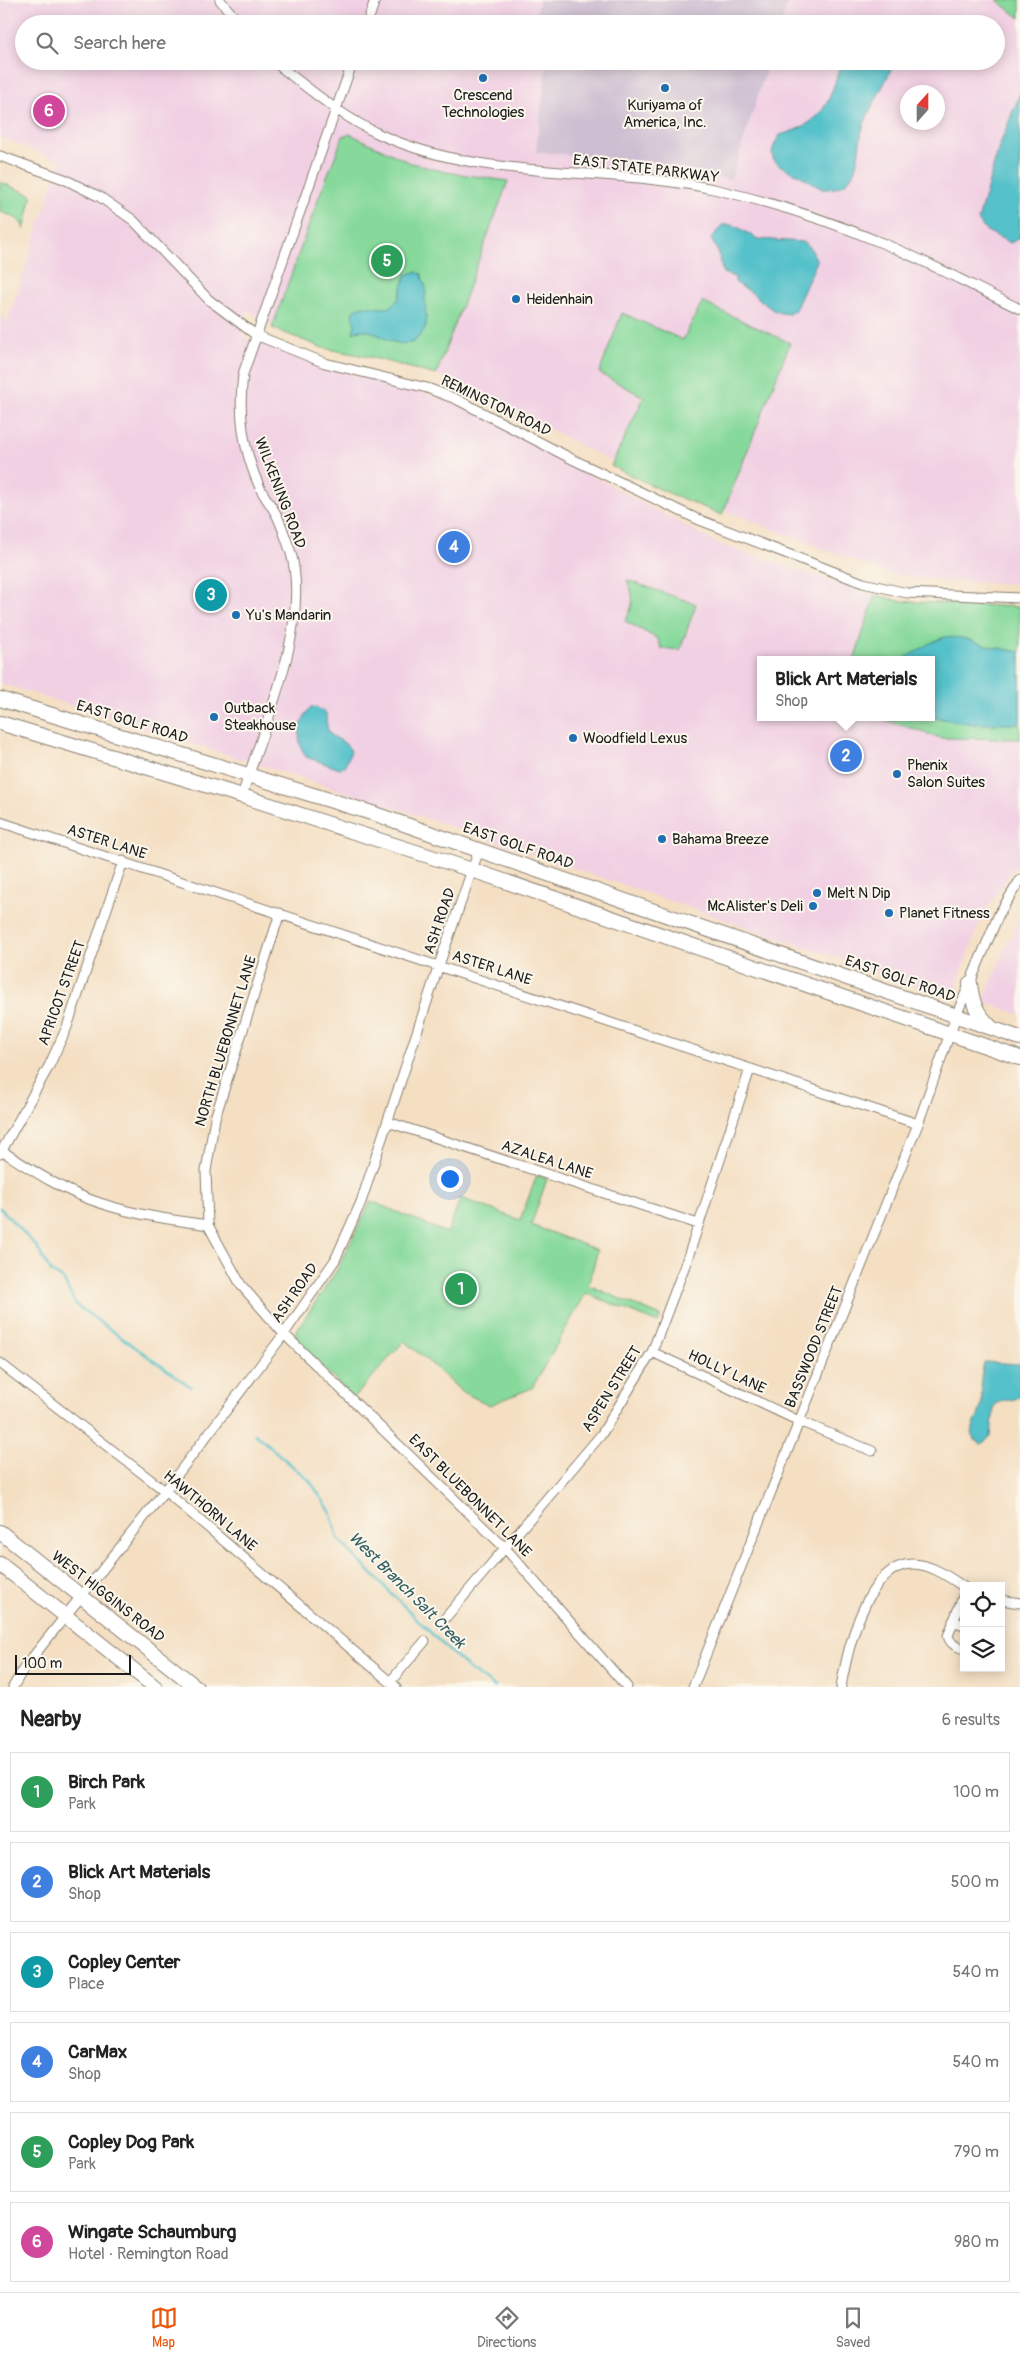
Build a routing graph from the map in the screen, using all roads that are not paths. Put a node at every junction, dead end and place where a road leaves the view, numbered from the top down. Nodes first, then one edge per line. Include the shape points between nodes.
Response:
1 (220, 0) edge
2 (375, 0) edge
3 (232, 15) edge
4 (370, 15) edge
5 (285, 70) edge
6 (350, 70) edge
7 (336, 109) junction
8 (0, 156) edge
9 (1020, 309) edge
10 (256, 335) junction
11 (1020, 598) edge
12 (0, 699) edge
13 (0, 723) edge
14 (248, 775) junction
15 (242, 796) junction
16 (0, 822) edge
17 (479, 850) junction
18 (123, 862) junction
19 (472, 870) junction
20 (1020, 880) edge
21 (280, 913) junction
22 (439, 965) junction
23 (970, 983) junction
24 (956, 1016) junction
25 (993, 1029) junction
26 (950, 1033) junction
27 (1020, 1038) edge
28 (1020, 1058) edge
29 (750, 1069) junction
30 (388, 1122) junction
31 (918, 1124) junction
32 (1, 1152) edge
33 (698, 1224) junction
34 (208, 1225) junction
35 (284, 1334) junction
36 (652, 1352) junction
37 (0, 1363) edge
38 (799, 1421) junction
39 (872, 1452) dead end
40 (165, 1491) junction
41 (0, 1532) edge
42 (506, 1549) junction
43 (0, 1564) edge
44 (960, 1585) edge
45 (82, 1596) junction
46 (1005, 1601) edge
47 (1020, 1603) edge
48 (960, 1604) edge
49 (65, 1616) junction
50 (953, 1621) junction
51 (441, 1624) dead end
52 (960, 1624) edge
53 (425, 1642) dead end
54 (960, 1647) edge
55 (393, 1684) edge
56 (13, 1687) edge
57 (155, 1687) edge
58 (196, 1687) edge
59 (627, 1687) edge
60 (694, 1687) edge
61 (840, 1687) edge

1 - 3 street
2 - 4 street
5 - 7 street, EAST STATE PARKWAY
6 - 7 street, WILKENING ROAD
7 - 9 street, EAST STATE PARKWAY via 379,133 422,150 515,169 620,176 688,185 776,205 883,243
7 - 10 street, WILKENING ROAD
8 - 10 street, REMINGTON ROAD via 64,179 100,197 133,220 209,300
10 - 11 street, REMINGTON ROAD via 325,363 427,388 456,399 697,519 863,583 907,593
10 - 14 street, WILKENING ROAD via 243,374 240,425 260,488 278,517 291,554 295,589 292,630 283,672
12 - 14 main road, EAST GOLF ROAD
13 - 15 main road
14 - 15 street, WILKENING ROAD
14 - 17 main road, EAST GOLF ROAD
15 - 19 main road
16 - 18 street, ASTER LANE
17 - 19 street, ASH ROAD
17 - 24 main road, EAST GOLF ROAD
18 - 21 street, ASTER LANE
18 - 32 street, APRICOT STREET via 67,1027
19 - 22 street, ASH ROAD
19 - 26 main road
20 - 23 street, BASSWOOD STREET via 999,914
21 - 22 street, ASTER LANE
21 - 34 street, NORTH BLUEBONNET LANE via 215,1118 206,1171
22 - 29 street, ASTER LANE
22 - 30 street, ASH ROAD
23 - 24 street, BASSWOOD STREET
23 - 25 main road via 975,1009
24 - 25 main road, EAST GOLF ROAD
24 - 26 street, BASSWOOD STREET
25 - 27 main road, EAST GOLF ROAD
26 - 28 main road
26 - 31 street, BASSWOOD STREET
29 - 31 street, ASTER LANE
29 - 33 street, ASPEN STREET
30 - 33 street, AZALEA LANE
30 - 35 street, ASH ROAD via 361,1202 335,1260
31 - 38 street, BASSWOOD STREET
32 - 34 street via 50,1181 99,1203 153,1217
33 - 36 street, ASPEN STREET
34 - 35 street, NORTH BLUEBONNET LANE via 241,1285
35 - 40 street, ASH ROAD
35 - 42 street, EAST BLUEBONNET LANE
36 - 38 street, HOLLY LANE
36 - 42 street, ASPEN STREET via 601,1435
37 - 40 street, HAWTHORN LANE
38 - 39 street, HOLLY LANE
38 - 60 street, BASSWOOD STREET
40 - 45 street, ASH ROAD
40 - 55 street, HAWTHORN LANE
41 - 45 main road, WEST HIGGINS ROAD
42 - 51 street, ASPEN STREET
42 - 59 street, EAST BLUEBONNET LANE
43 - 49 main road
44 - 61 street via 922,1565 910,1564 890,1572 875,1586 870,1596 848,1652
45 - 49 street, ASH ROAD
45 - 58 main road, WEST HIGGINS ROAD
46 - 47 street
48 - 50 street
49 - 56 street, ASH ROAD
49 - 57 main road
50 - 52 street
50 - 54 street via 948,1636 950,1642
53 - 55 street

